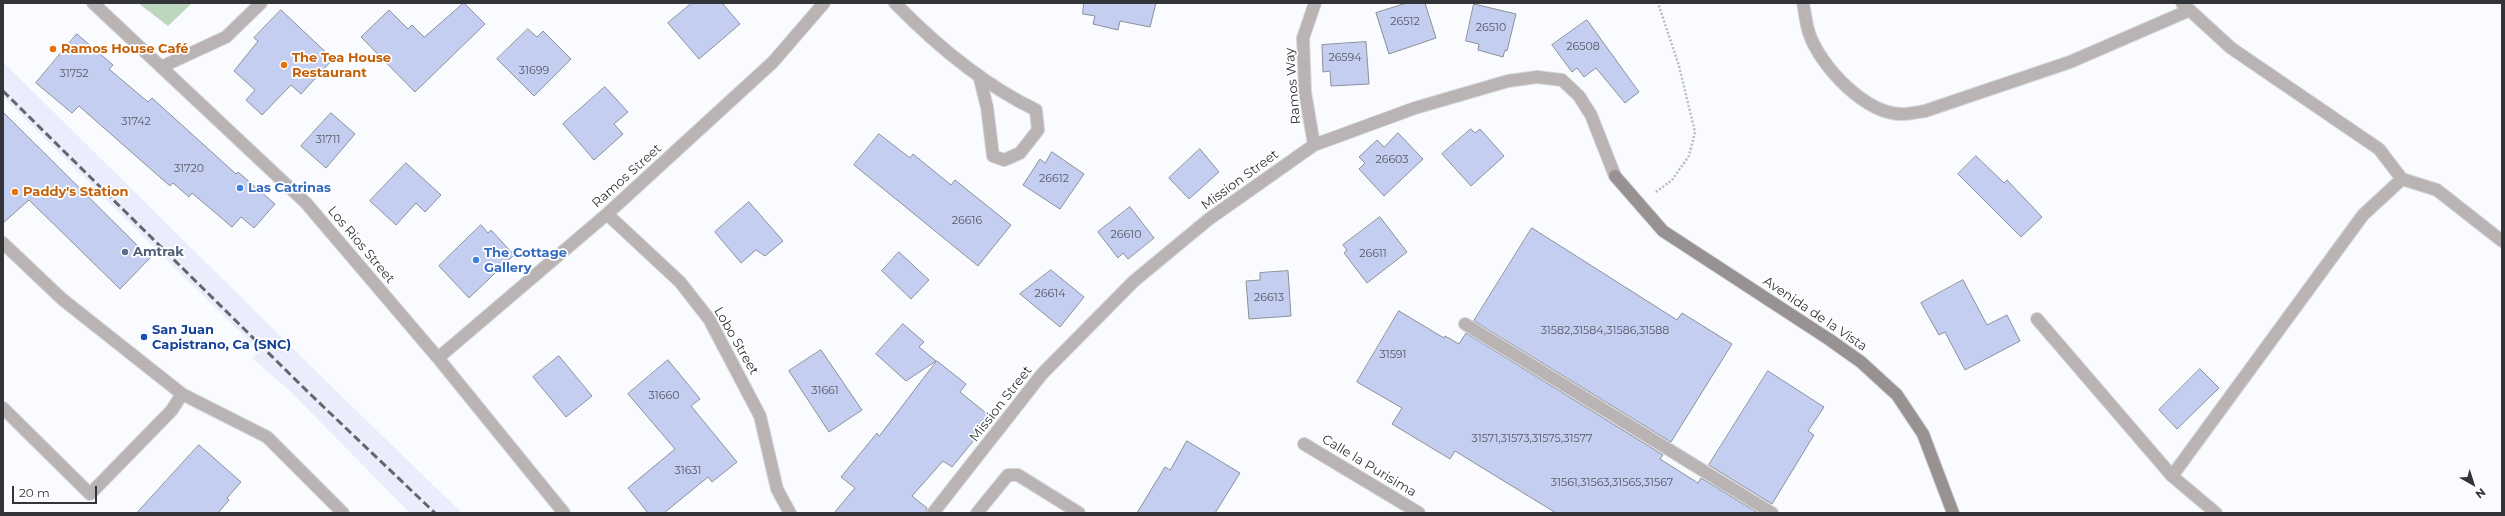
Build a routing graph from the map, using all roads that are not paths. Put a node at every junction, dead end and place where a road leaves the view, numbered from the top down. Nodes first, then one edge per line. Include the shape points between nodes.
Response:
1 (93, 3) edge
2 (261, 3) edge
3 (824, 3) edge
4 (895, 3) edge
5 (1315, 3) edge
6 (1803, 3) edge
7 (2186, 6) edge
8 (162, 67) junction
9 (980, 79) junction
10 (1314, 145) junction
11 (1615, 176) joint
12 (2402, 179) junction
13 (607, 214) junction
14 (2502, 241) edge
15 (3, 243) edge
16 (2036, 319) dead end
17 (1465, 324) dead end
18 (438, 358) junction
19 (182, 394) junction
20 (3, 408) edge
21 (1304, 444) dead end
22 (2172, 476) junction
23 (343, 513) edge
24 (564, 513) edge
25 (790, 513) edge
26 (933, 513) edge
27 (977, 513) edge
28 (1079, 513) edge
29 (1419, 513) edge
30 (1772, 513) edge
31 (1953, 513) edge
32 (2216, 513) edge

1 - 8 street, Los Rios Street
2 - 8 street via 226,37
3 - 13 street, Ramos Street via 773,62
4 - 9 street via 916,25
5 - 10 street, Ramos Way via 1303,38 1305,92
6 - 7 street via 1810,34 1822,56 1843,83 1870,105 1902,114 1925,111 2070,62
7 - 12 street via 2231,48 2379,149
8 - 18 street, Los Rios Street via 306,203
9 - 9 street via 1036,110 1038,130 1020,153 1004,160 993,156 987,107
10 - 11 street, Mission Street via 1415,108 1508,81 1537,77 1562,80 1579,96 1591,115
10 - 26 street, Mission Street via 1209,219 1134,282 1042,374
11 - 31 street, Avenida de la Vista via 1663,231 1830,340 1861,362 1897,395 1923,434
12 - 14 street via 2437,190
12 - 22 street via 2363,215
13 - 18 street, Ramos Street
13 - 25 street, Lobo Street via 680,282 709,319 760,416 776,489
15 - 19 street via 62,299
16 - 22 street
17 - 30 street
18 - 24 street, Los Rios Street
19 - 20 street via 172,410 90,494
19 - 23 street via 267,437
21 - 29 street, Calle la Purisima
22 - 32 street
27 - 28 street via 1008,475 1018,475

